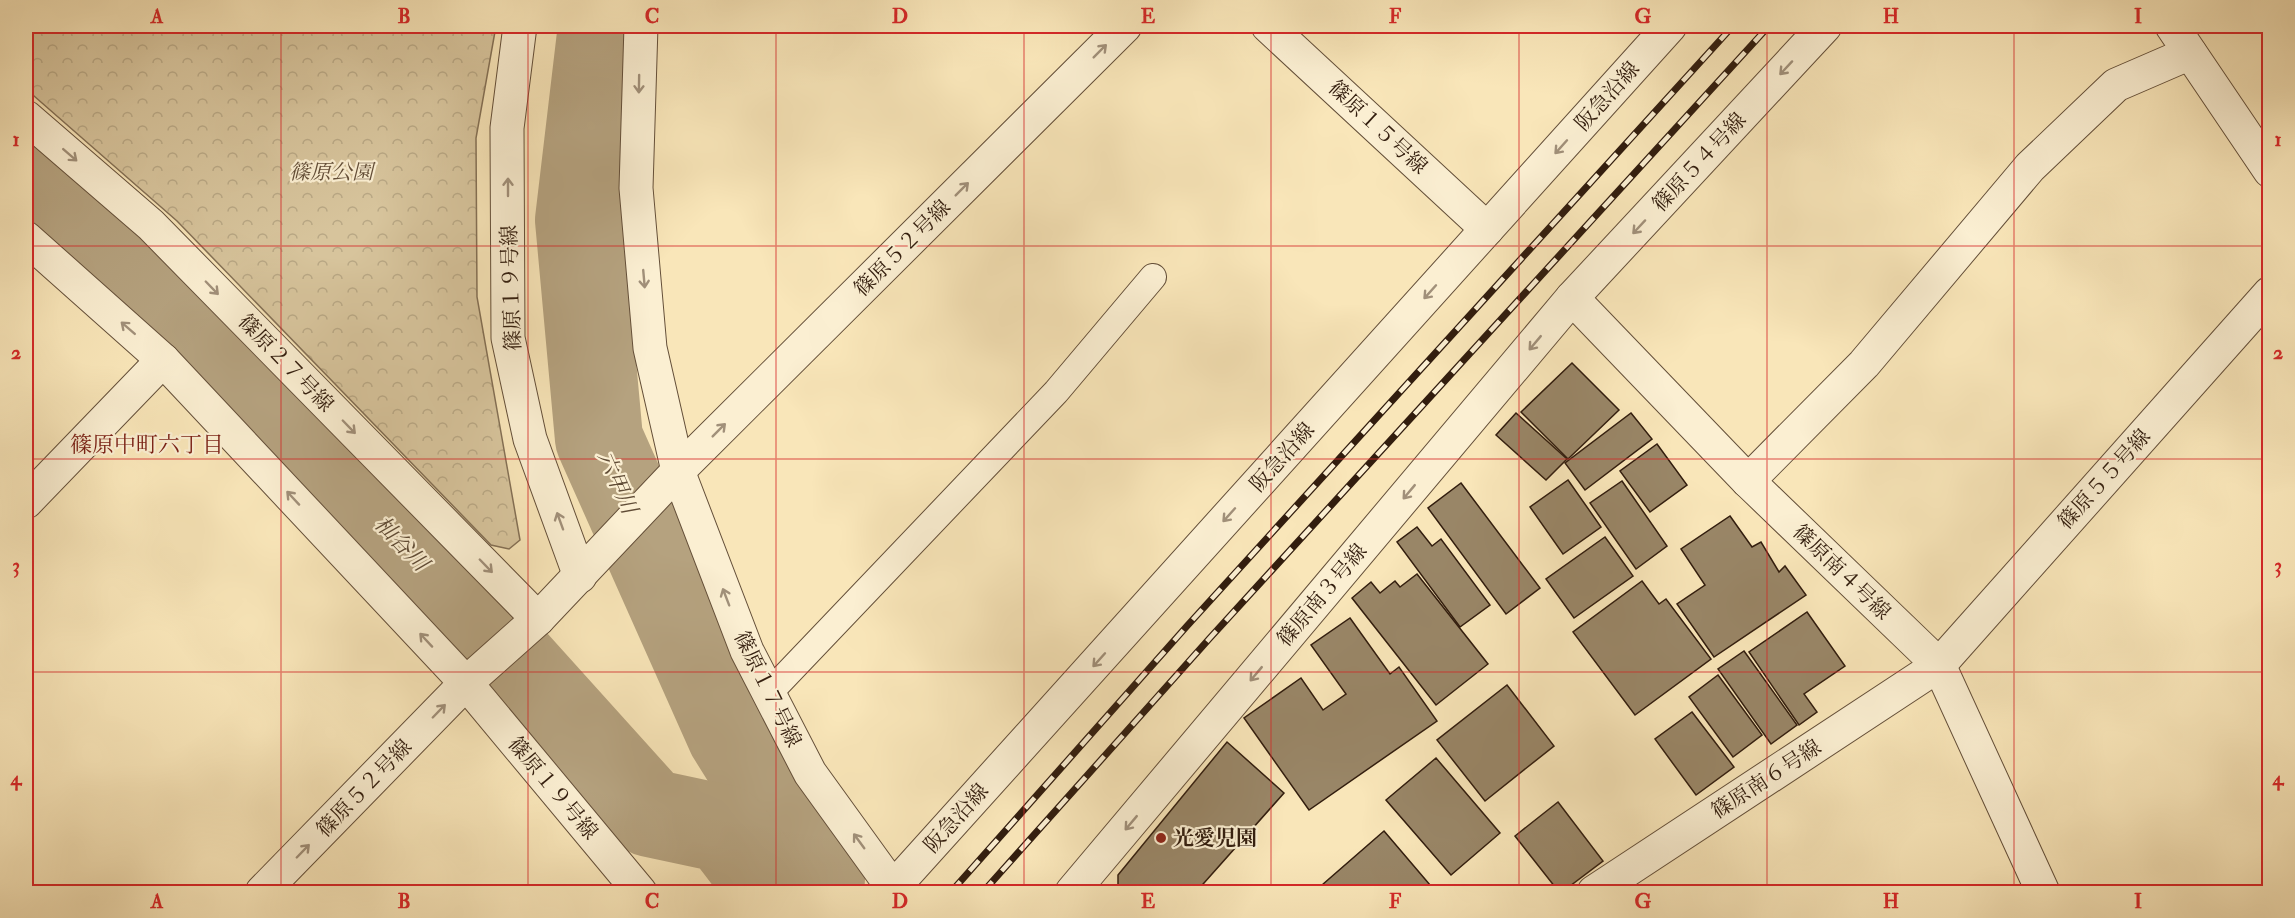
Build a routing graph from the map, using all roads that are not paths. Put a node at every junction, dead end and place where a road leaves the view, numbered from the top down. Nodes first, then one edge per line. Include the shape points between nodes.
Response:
1 (520, 26) edge
2 (641, 26) edge
3 (1125, 26) edge
4 (1268, 26) edge
5 (1670, 26) edge
6 (1826, 26) edge
7 (2172, 26) edge
8 (2190, 52) junction
9 (26, 117) edge
10 (2270, 171) edge
11 (1487, 229) junction
12 (26, 238) edge
13 (1153, 277) dead end
14 (2270, 293) edge
15 (1572, 298) junction
16 (163, 360) junction
17 (678, 471) junction
18 (1748, 481) junction
19 (26, 502) edge
20 (580, 576) junction
21 (538, 619) junction
22 (1939, 665) junction
23 (466, 683) junction
24 (769, 693) junction
25 (893, 888) joint
26 (262, 892) edge
27 (640, 892) edge
28 (1072, 892) edge
29 (1594, 892) edge
30 (2043, 892) edge

20 -> 1 street, 篠原１９号線 via 530,439 508,338 507,128
2 -> 17 street via 637,200 650,348
17 -> 3 street, 篠原５２号線
4 - 11 street, 篠原１５号線
5 -> 11 street, 阪急沿線
6 -> 15 street, 篠原５４号線
7 - 8 street
8 - 10 street
8 - 18 street via 2116,85 2030,167 1864,364
9 -> 21 street, 篠原２７号線 via 151,225
11 -> 25 street, 阪急沿線
16 -> 12 street
13 - 24 lane via 1056,392
14 - 22 street, 篠原５５号線
15 - 18 street, 篠原南４号線
15 -> 28 street, 篠原南３号線
16 - 19 street
23 -> 16 street
17 - 20 street, 篠原５２号線
24 -> 17 street, 篠原１７号線 via 747,651
18 - 22 street, 篠原南４号線
20 - 21 street
21 - 23 street, 篠原５２号線
22 - 29 street, 篠原南６号線
22 - 30 street, 篠原南４号線
26 -> 23 street, 篠原５２号線
23 - 27 street, 篠原１９号線
25 -> 24 street, 篠原１７号線 via 810,773

